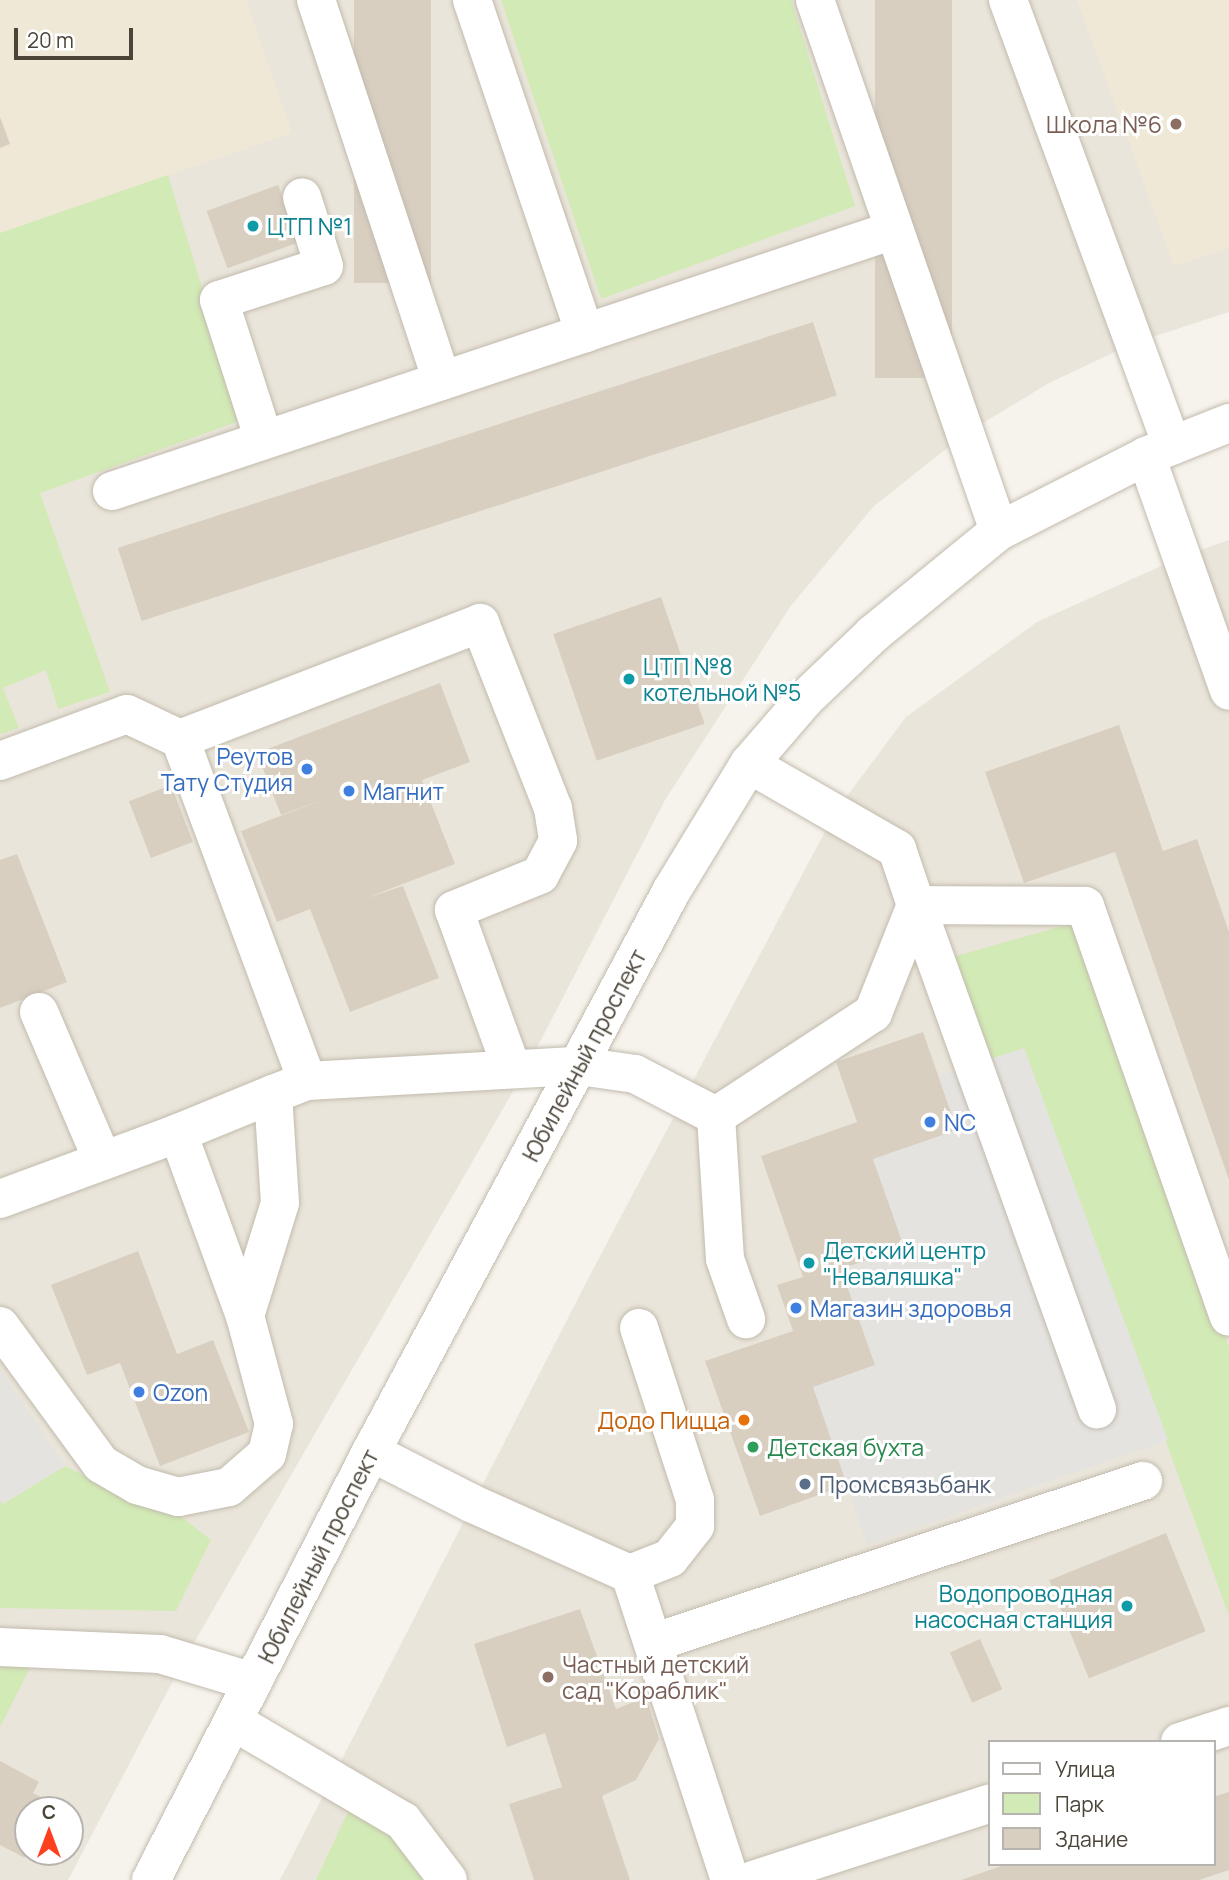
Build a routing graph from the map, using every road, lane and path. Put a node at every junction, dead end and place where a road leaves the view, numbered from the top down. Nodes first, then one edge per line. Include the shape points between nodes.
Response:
1 (316, 0) edge
2 (472, 0) edge
3 (815, 0) edge
4 (1008, 0) edge
5 (302, 197) dead end
6 (894, 230) junction
7 (586, 333) junction
8 (442, 381) junction
9 (1229, 423) edge
10 (264, 440) junction
11 (1159, 451) junction
12 (112, 491) dead end
13 (999, 531) junction
14 (1213, 596) edge
15 (1229, 691) edge
16 (180, 738) junction
17 (0, 761) edge
18 (749, 764) junction
19 (915, 905) junction
20 (39, 1012) dead end
21 (579, 1066) junction
22 (512, 1069) junction
23 (290, 1087) junction
24 (716, 1116) junction
25 (178, 1133) junction
26 (103, 1161) junction
27 (0, 1199) edge
28 (245, 1316) junction
29 (1229, 1317) edge
30 (746, 1319) dead end
31 (0, 1326) edge
32 (639, 1328) dead end
33 (1097, 1409) dead end
34 (371, 1452) junction
35 (1143, 1481) dead end
36 (630, 1574) junction
37 (655, 1642) junction
38 (0, 1647) edge
39 (253, 1682) junction
40 (1225, 1717) edge
41 (233, 1721) junction
42 (1184, 1740) edge
43 (988, 1804) edge
44 (151, 1880) edge
45 (448, 1880) edge
46 (730, 1880) edge
47 (753, 1880) edge

1 - 8 street
2 - 7 street
3 - 6 street
4 - 11 street
5 - 10 street via 324,266 219,300
6 - 7 street
6 - 13 street
7 - 8 street
8 - 10 street
9 - 11 street, Юбилейный проспект
10 - 12 street
11 - 13 street, Юбилейный проспект
11 - 14 street
13 - 18 street, Юбилейный проспект via 873,634 805,699
14 - 15 street
16 - 17 street via 127,714
16 - 22 street via 480,623 553,808 558,841 540,875 454,909
16 - 23 street
18 - 19 street via 897,849
18 - 21 street, Юбилейный проспект via 708,827
19 - 24 street via 873,1013
19 - 29 street via 1085,906
19 - 33 street
20 - 26 street
21 - 22 street
21 - 24 street via 635,1074
21 - 34 street, Юбилейный проспект
22 - 23 street
23 - 25 street
23 - 28 street via 280,1203
24 - 30 street via 725,1259
25 - 26 street
25 - 28 street
26 - 27 street
28 - 31 street via 274,1424 267,1454 229,1487 178,1497 136,1485 102,1464
32 - 36 street via 695,1500 695,1527 670,1558
34 - 36 street via 471,1503
34 - 39 street, Юбилейный проспект
35 - 37 street
36 - 37 street
37 - 46 street
38 - 39 street via 160,1654
39 - 41 street, Юбилейный проспект
40 - 42 street
41 - 44 street, Юбилейный проспект
41 - 45 street via 403,1821
43 - 47 street

